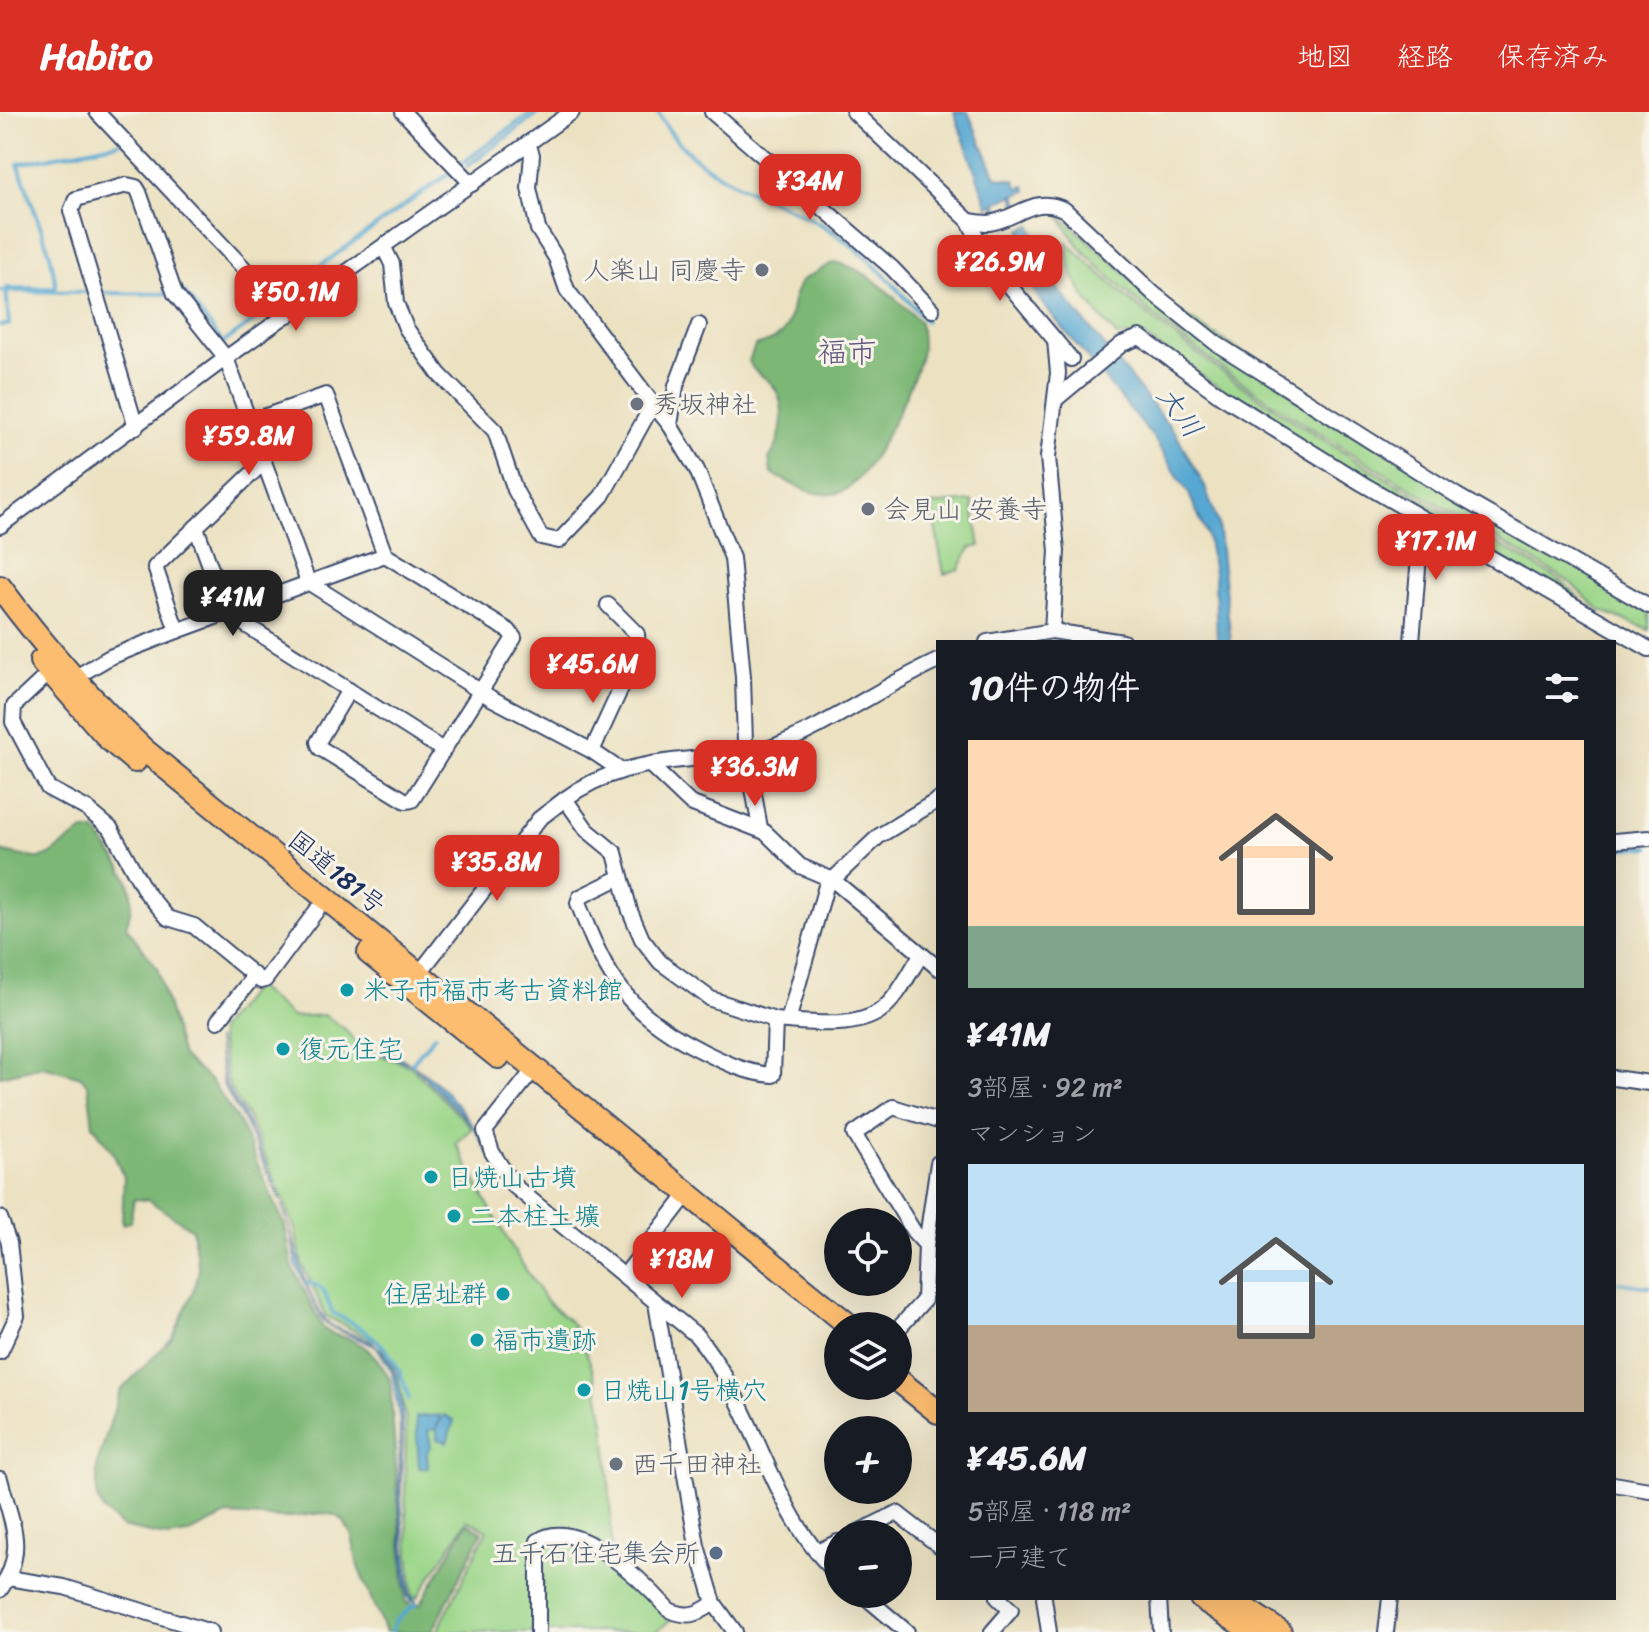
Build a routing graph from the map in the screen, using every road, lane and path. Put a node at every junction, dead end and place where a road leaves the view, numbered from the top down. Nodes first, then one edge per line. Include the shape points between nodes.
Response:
1 (97, 112) edge
2 (403, 112) edge
3 (572, 112) edge
4 (712, 112) edge
5 (854, 112) edge
6 (528, 143) junction
7 (472, 184) junction
8 (969, 221) junction
9 (384, 248) junction
10 (932, 310) dead end
11 (288, 315) junction
12 (699, 325) dead end
13 (1055, 340) junction
14 (226, 358) junction
15 (1071, 359) dead end
16 (1056, 399) junction
17 (653, 404) junction
18 (249, 422) junction
19 (670, 425) junction
20 (136, 427) junction
21 (264, 462) junction
22 (1422, 519) junction
23 (0, 526) edge
24 (196, 527) junction
25 (385, 555) junction
26 (308, 582) junction
27 (0, 587) edge
28 (608, 605) dead end
29 (1649, 606) edge
30 (0, 612) edge
31 (227, 613) junction
32 (177, 631) junction
33 (1052, 631) junction
34 (999, 640) edge
35 (1110, 640) edge
36 (1412, 640) edge
37 (1649, 649) edge
38 (936, 662) edge
39 (63, 676) junction
40 (349, 690) junction
41 (482, 691) junction
42 (443, 750) junction
43 (592, 751) junction
44 (748, 755) junction
45 (650, 765) junction
46 (620, 770) junction
47 (565, 799) junction
48 (936, 801) edge
49 (760, 828) junction
50 (1649, 838) edge
51 (1616, 841) edge
52 (621, 877) junction
53 (833, 880) junction
54 (317, 910) junction
55 (921, 955) junction
56 (936, 966) edge
57 (254, 976) junction
58 (414, 981) junction
59 (781, 1020) junction
60 (218, 1021) dead end
61 (530, 1073) junction
62 (1616, 1078) edge
63 (1649, 1083) edge
64 (936, 1120) edge
65 (936, 1177) edge
66 (684, 1198) junction
67 (0, 1218) edge
68 (926, 1245) junction
69 (625, 1275) junction
70 (656, 1303) junction
71 (832, 1312) edge
72 (912, 1313) edge
73 (824, 1320) edge
74 (0, 1352) edge
75 (912, 1376) edge
76 (912, 1391) edge
77 (936, 1395) edge
78 (936, 1410) edge
79 (0, 1479) edge
80 (1616, 1484) edge
81 (1649, 1490) edge
82 (883, 1520) edge
83 (906, 1520) edge
84 (912, 1525) edge
85 (936, 1543) edge
86 (824, 1549) edge
87 (817, 1552) junction
88 (824, 1559) edge
89 (4, 1584) edge
90 (1000, 1600) edge
91 (1044, 1600) edge
92 (1159, 1600) edge
93 (1205, 1600) edge
94 (1390, 1600) edge
95 (714, 1603) junction
96 (879, 1608) edge
97 (1239, 1614) edge
98 (211, 1632) edge
99 (538, 1632) edge
100 (735, 1632) edge
101 (907, 1632) edge
102 (992, 1632) edge
103 (1049, 1632) edge
104 (1161, 1632) edge
105 (1280, 1632) edge
106 (1386, 1632) edge

1 - 11 street
2 - 7 street
3 - 6 street
4 - 10 street via 892,268
5 - 8 street
6 - 7 street
6 - 17 street via 529,188 538,229 567,290
7 - 9 street
8 - 13 street via 987,259
8 - 29 street via 991,223 1026,207 1049,204 1065,210 1154,294 1217,344 1456,495
9 - 11 street
9 - 17 street via 406,328 439,374 495,431 515,490 541,537 559,541 602,496
11 - 14 street
12 - 19 street via 676,386
13 - 15 street
13 - 16 street
14 - 18 street
14 - 20 street
14 - 20 street via 175,294 136,187 76,199 71,211
16 - 22 street via 1128,340 1142,338 1221,396
16 - 33 street via 1048,457 1057,551
17 - 19 street
18 - 21 street
18 - 25 street via 326,395
19 - 44 street via 697,470 732,558
20 - 23 street
21 - 24 street
21 - 26 street
22 - 36 street
22 - 37 street
24 - 31 street
24 - 32 street via 155,567
25 - 26 street
25 - 41 street via 512,634 513,641
26 - 31 street
26 - 41 street
27 - 39 highway, 国道181号
28 - 43 street via 637,634 639,647
30 - 39 highway, 国道181号
31 - 32 street
31 - 40 street
32 - 39 street
33 - 34 street
33 - 35 street
38 - 44 street via 810,731
39 - 54 highway, 国道181号 via 109,739
39 - 57 street via 37,683 11,713 48,788 111,829 145,891 168,918 194,926
39 - 58 highway, 国道181号
40 - 42 street
40 - 42 street via 318,742 320,748 406,801 412,800
41 - 42 street
41 - 43 street
43 - 46 street
44 - 45 street
44 - 49 street
45 - 46 street
45 - 49 street via 690,803
46 - 47 street
47 - 52 street via 587,830 615,853
47 - 58 street via 539,819
48 - 53 street via 879,836
49 - 53 street via 800,866
50 - 51 street
52 - 59 street via 642,939 660,962 711,999
52 - 59 street via 580,897 578,903 605,965 643,1016 728,1064 773,1075
53 - 55 street
53 - 59 street via 823,894
54 - 57 street via 265,980
54 - 58 highway, 国道181号
55 - 56 street
55 - 59 street via 878,1013 853,1020
57 - 60 street
58 - 61 highway, 国道181号
61 - 66 highway, 国道181号
61 - 69 street via 485,1131 486,1140 513,1185
62 - 63 street
64 - 68 street via 893,1107 854,1134
65 - 68 street
66 - 69 street
66 - 71 highway, 国道181号
66 - 73 highway, 国道181号
67 - 74 street via 9,1243 17,1306 16,1324
68 - 72 street via 924,1300
69 - 70 street
70 - 87 street via 696,1335 719,1363 805,1539
70 - 95 street via 697,1546
75 - 77 highway
76 - 78 highway
79 - 89 street via 18,1540
80 - 81 street
82 - 83 street via 897,1513
84 - 85 street
86 - 87 street
87 - 88 street
89 - 98 street via 64,1587
90 - 102 street via 1011,1610
91 - 103 street
92 - 104 street
93 - 97 highway
94 - 106 street
95 - 99 street via 697,1615 683,1616 669,1610 589,1541 547,1534 538,1541
95 - 100 street
96 - 101 street
97 - 105 highway

